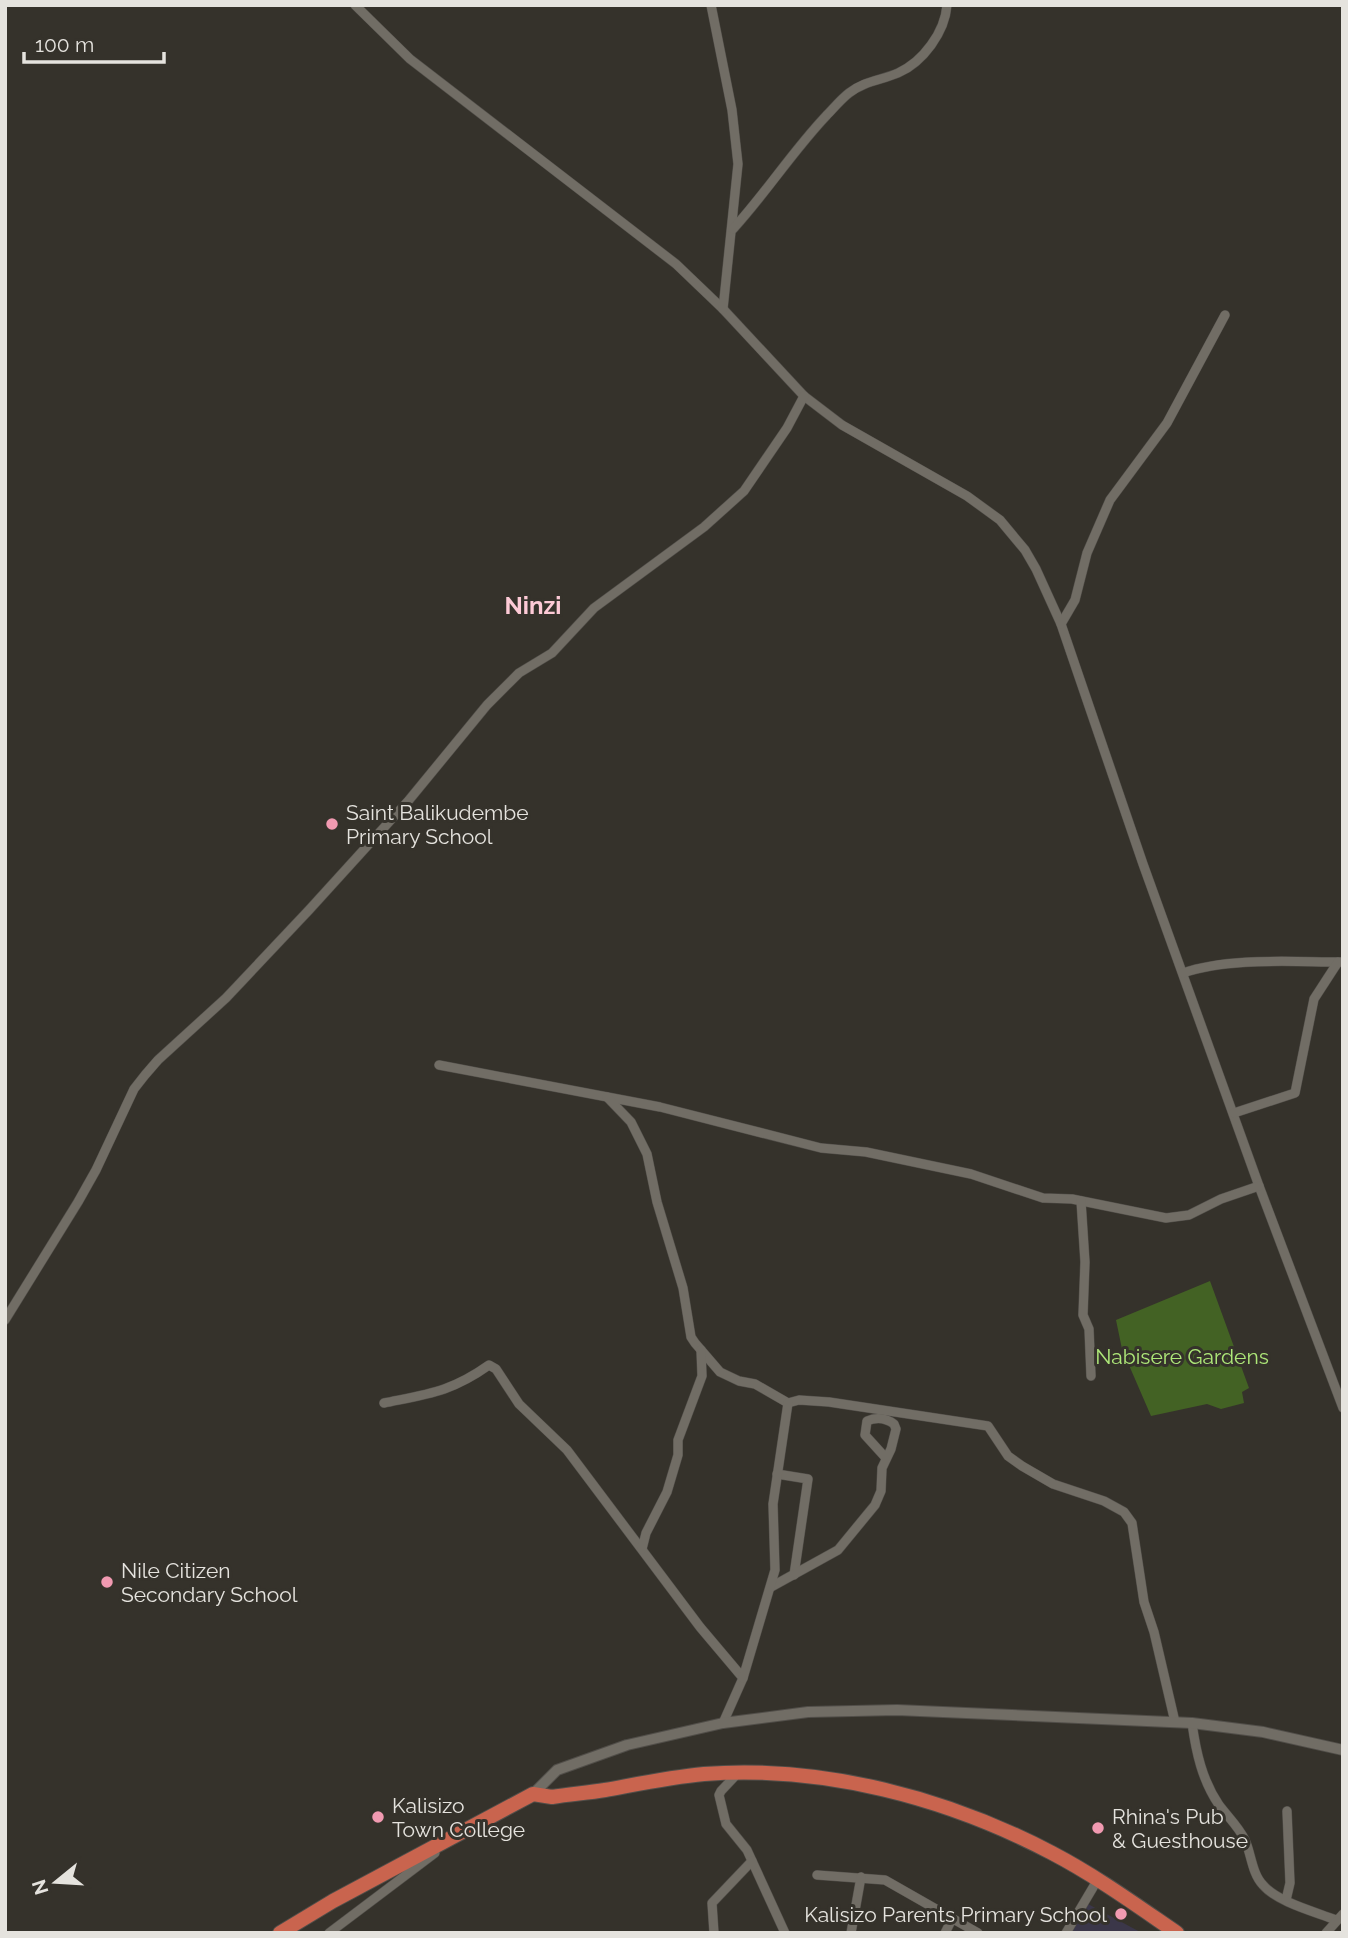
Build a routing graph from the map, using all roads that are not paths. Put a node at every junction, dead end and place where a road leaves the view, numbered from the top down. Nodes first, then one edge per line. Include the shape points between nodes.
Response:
1 (355, 5) edge
2 (711, 5) edge
3 (947, 5) edge
4 (733, 229) junction
5 (723, 309) junction
6 (1225, 315) dead end
7 (804, 396) junction
8 (1061, 624) junction
9 (1340, 962) edge
10 (1183, 973) junction
11 (439, 1065) dead end
12 (607, 1097) junction
13 (1234, 1113) junction
14 (1259, 1186) junction
15 (1081, 1201) junction
16 (5, 1320) edge
17 (701, 1349) junction
18 (1091, 1376) dead end
19 (384, 1403) dead end
20 (788, 1403) junction
21 (1343, 1408) edge
22 (886, 1457) dead end
23 (777, 1474) junction
24 (642, 1549) junction
25 (794, 1575) junction
26 (771, 1587) junction
27 (743, 1678) junction
28 (1175, 1722) junction
29 (723, 1723) junction
30 (1192, 1723) junction
31 (1343, 1750) edge
32 (737, 1774) junction
33 (533, 1794) junction
34 (1287, 1811) dead end
35 (459, 1835) junction
36 (752, 1860) junction
37 (817, 1875) dead end
38 (861, 1877) junction
39 (1098, 1880) junction
40 (1286, 1900) junction
41 (1340, 1917) edge
42 (952, 1919) junction
43 (280, 1933) edge
44 (329, 1933) edge
45 (714, 1933) edge
46 (785, 1933) edge
47 (851, 1933) edge
48 (945, 1933) edge
49 (978, 1933) edge
50 (1066, 1933) edge
51 (1177, 1933) edge
52 (1326, 1933) edge

1 - 5 street via 410,59 676,264
2 - 4 street via 736,136
3 - 4 street via 939,34 913,64 849,93 806,138
4 - 5 street
5 - 7 street
6 - 8 street via 1167,424 1110,500 1087,553 1075,600
7 - 8 street via 842,425 967,496 1000,520 1036,569
7 - 16 street via 744,491 594,608 552,653 519,673 309,910 145,1075 84,1192
8 - 10 street
9 - 10 street via 1273,961
9 - 13 street via 1314,999 1295,1093
10 - 13 street
11 - 12 street
12 - 15 street via 821,1148 866,1152 971,1174 1043,1198
12 - 17 street via 631,1122 646,1154 683,1288 691,1337
13 - 14 street
14 - 15 street via 1178,1218
14 - 21 street
15 - 18 street via 1083,1315 1089,1329
17 - 20 street via 720,1372 755,1384
17 - 24 street via 702,1376 678,1440 667,1492
19 - 24 street via 446,1390 493,1366 519,1404 567,1450
20 - 23 street
20 - 28 street via 829,1402 988,1426 1008,1456 1022,1466 1053,1484 1124,1512 1132,1523 1144,1602
22 - 25 street via 875,1505 838,1550
23 - 25 street via 808,1479
23 - 26 street via 773,1504 776,1563
24 - 27 street
25 - 26 street
26 - 27 street
27 - 29 street
28 - 29 street via 853,1710
28 - 30 street
29 - 33 street via 638,1742 558,1770
30 - 31 street via 1263,1732
30 - 40 street via 1201,1768 1218,1804 1242,1835 1263,1887
32 - 33 highway via 552,1797
32 - 36 street via 721,1791 720,1802 726,1824
32 - 39 highway via 806,1776 934,1803 1017,1836
33 - 35 highway
34 - 40 street via 1290,1883
35 - 43 highway
35 - 44 street
36 - 45 street via 712,1903
36 - 46 street
37 - 38 street
38 - 42 street via 884,1880
38 - 47 street
39 - 50 street
39 - 51 highway
40 - 41 street
41 - 52 street
42 - 48 street
42 - 49 street

